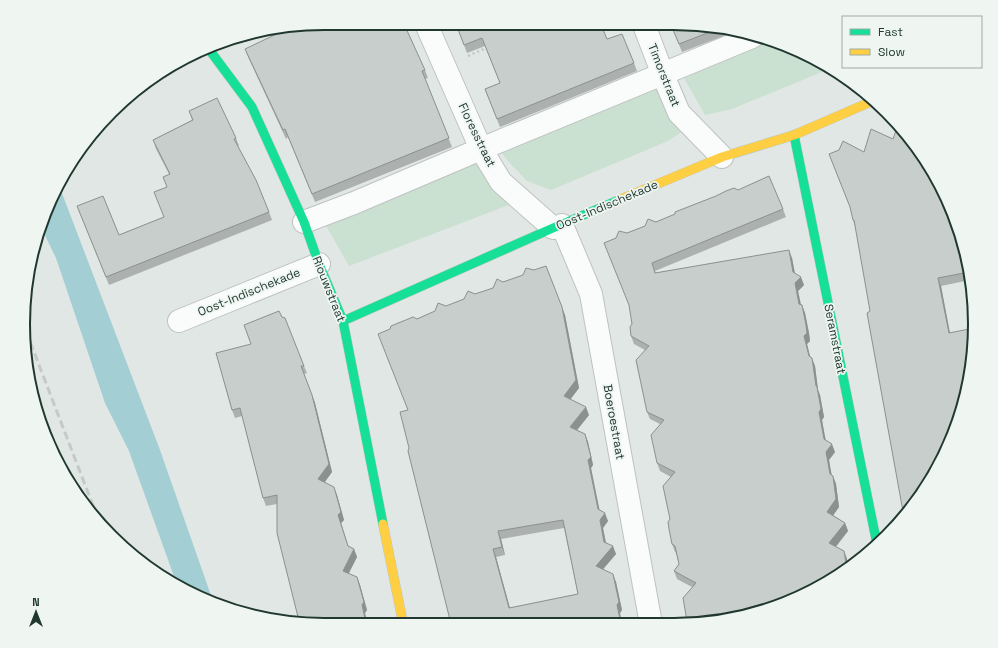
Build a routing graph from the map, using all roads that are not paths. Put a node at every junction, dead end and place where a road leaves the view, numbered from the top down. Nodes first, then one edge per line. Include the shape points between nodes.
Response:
1 (429, 30) edge
2 (646, 30) edge
3 (747, 39) edge
4 (211, 52) edge
5 (663, 75) junction
6 (868, 103) edge
7 (794, 135) junction
8 (481, 148) junction
9 (722, 156) junction
10 (304, 222) junction
11 (558, 226) junction
12 (319, 264) junction
13 (179, 321) dead end
14 (343, 321) junction
15 (876, 538) edge
16 (402, 618) edge
17 (650, 618) edge

1 - 8 street, Floresstraat
2 - 5 street, Timorstraat
3 - 5 street
4 - 10 street, Riouwstraat via 252,107
5 - 8 street
5 - 9 street, Timorstraat via 679,113
6 - 7 street, Oost-Indischekade
7 - 9 street, Oost-Indischekade
7 - 15 street, Seramstraat
8 - 10 street
8 - 11 street, Floresstraat via 501,182
9 - 11 street, Oost-Indischekade
10 - 12 street, Riouwstraat
11 - 14 street, Oost-Indischekade
11 - 17 street, Boeroestraat via 591,294
12 - 13 street, Oost-Indischekade
12 - 14 street, Riouwstraat
14 - 16 street, Riouwstraat

